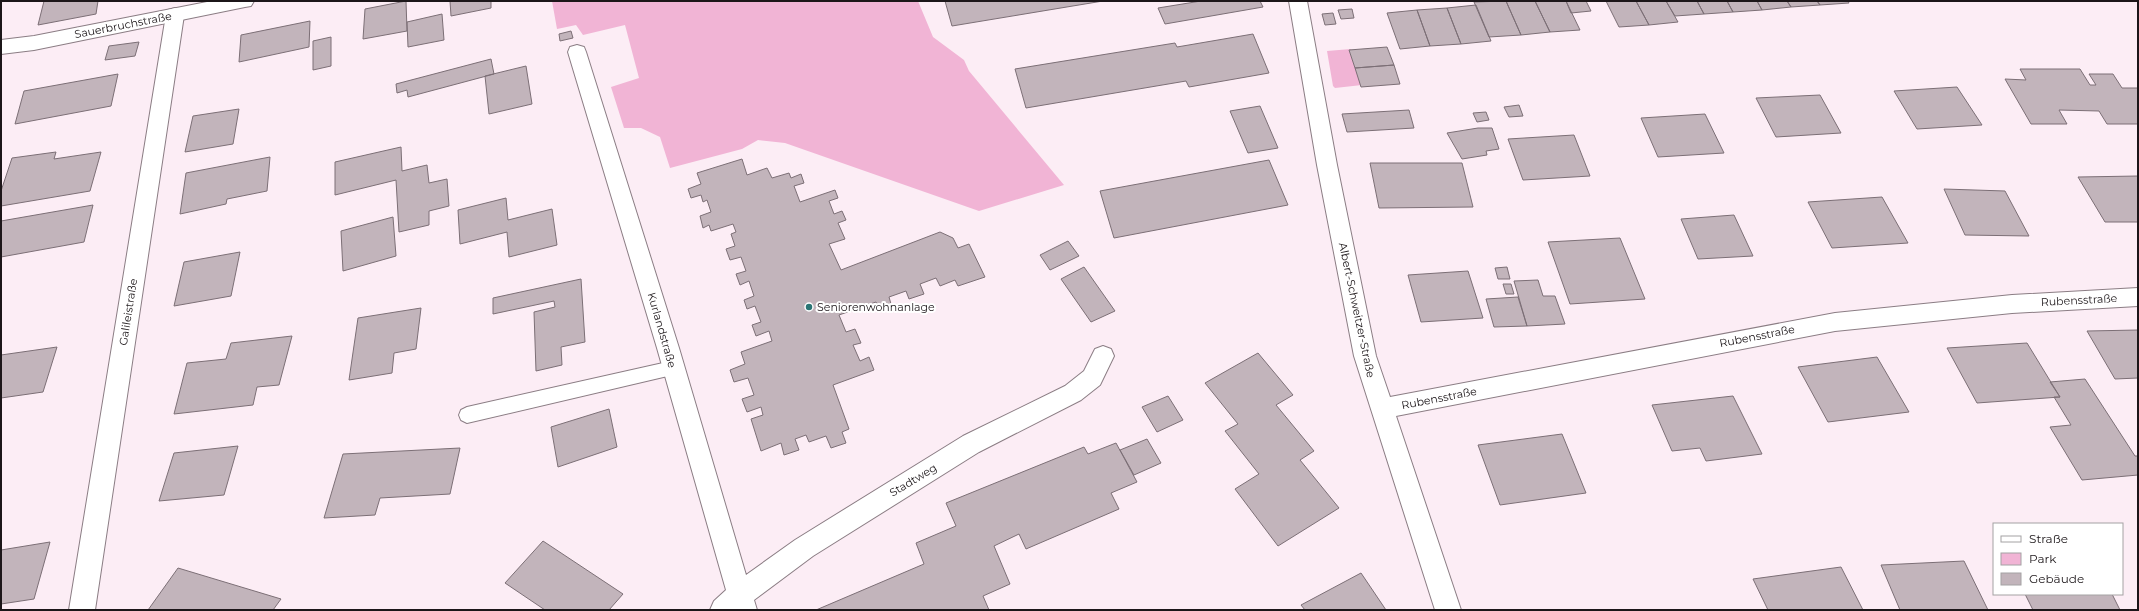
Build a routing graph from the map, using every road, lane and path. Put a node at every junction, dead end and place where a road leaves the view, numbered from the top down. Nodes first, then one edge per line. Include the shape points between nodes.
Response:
1 (245, 1) edge
2 (1298, 1) edge
3 (175, 15) junction
4 (1, 47) edge
5 (577, 52) dead end
6 (2138, 297) edge
7 (1103, 356) dead end
8 (672, 368) junction
9 (1381, 409) junction
10 (467, 416) dead end
11 (735, 605) edge
12 (82, 610) edge
13 (1448, 610) edge

1 - 3 street, Sauerbruchstraße
2 - 9 street, Albert-Schweitzer-Straße via 1356,312 1365,356
3 - 4 street, Sauerbruchstraße via 34,43
3 - 12 street, Galileistraße
5 - 8 street, Kurlandstraße
6 - 9 street, Rubensstraße via 2012,304 1835,322
7 - 11 street, Stadtweg via 1092,378 1073,393 971,444 908,482 804,548
8 - 10 lane
8 - 11 street, Kurlandstraße
9 - 13 street, Albert-Schweitzer-Straße

